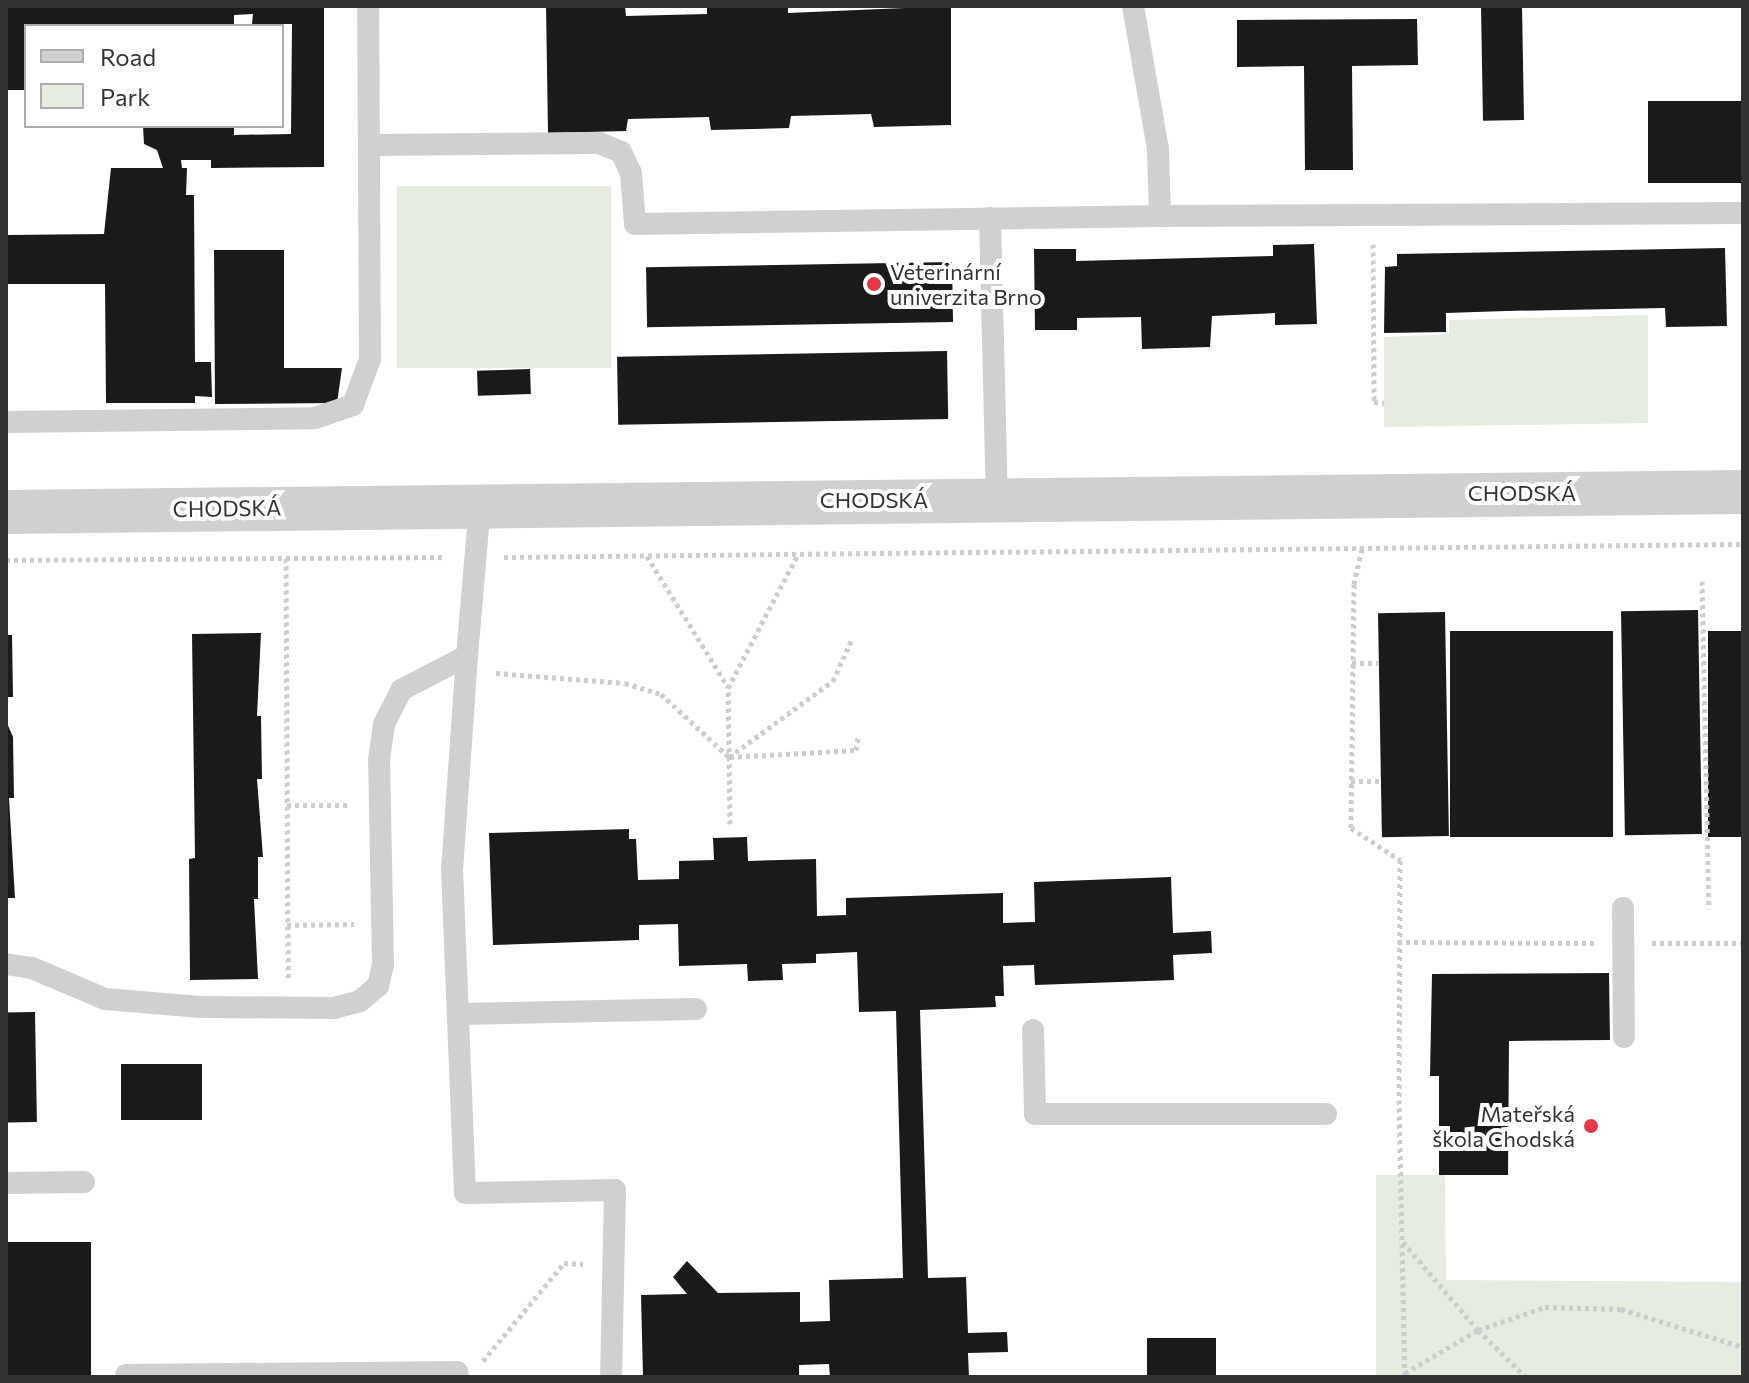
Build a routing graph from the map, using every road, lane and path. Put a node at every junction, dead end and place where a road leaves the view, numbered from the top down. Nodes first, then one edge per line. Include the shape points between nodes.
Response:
1 (368, 6) edge
2 (1133, 6) edge
3 (370, 145) junction
4 (1743, 213) edge
5 (1373, 215) junction
6 (1160, 216) junction
7 (990, 218) junction
8 (1384, 403) dead end
9 (6, 422) edge
10 (1743, 492) edge
11 (997, 499) junction
12 (480, 503) junction
13 (6, 512) edge
14 (1743, 544) edge
15 (1362, 549) junction
16 (798, 554) junction
17 (647, 556) junction
18 (479, 557) junction
19 (286, 558) junction
20 (6, 560) edge
21 (1702, 581) dead end
22 (851, 641) dead end
23 (467, 656) junction
24 (1352, 663) junction
25 (1378, 663) dead end
26 (728, 688) junction
27 (858, 737) dead end
28 (729, 757) junction
29 (1351, 781) junction
30 (1379, 781) dead end
31 (381, 804) junction
32 (287, 805) junction
33 (730, 824) dead end
34 (1623, 908) dead end
35 (1709, 909) dead end
36 (382, 924) junction
37 (287, 925) junction
38 (1398, 942) junction
39 (1624, 943) junction
40 (1743, 943) edge
41 (6, 964) edge
42 (288, 992) dead end
43 (696, 1009) dead end
44 (458, 1014) junction
45 (1033, 1030) dead end
46 (1624, 1037) dead end
47 (1326, 1114) dead end
48 (84, 1182) dead end
49 (6, 1183) edge
50 (1403, 1242) junction
51 (613, 1265) junction
52 (1478, 1330) junction
53 (1743, 1347) edge
54 (479, 1366) dead end
55 (126, 1375) dead end
56 (1405, 1376) edge
57 (458, 1377) edge
58 (611, 1377) edge
59 (1526, 1377) edge

1 - 3 lane
2 - 6 lane via 1158,149
3 - 7 lane via 599,143 621,152 626,162 635,224
3 - 9 lane via 370,359 353,405 315,418
4 - 5 lane
5 - 6 lane
5 - 8 path via 1374,402
6 - 7 lane
7 - 11 lane
10 - 11 street, CHODSKÁ
11 - 12 street, CHODSKÁ
12 - 13 street, CHODSKÁ
12 - 18 lane
14 - 15 path
15 - 16 path
15 - 24 path via 1354,584
16 - 17 path
16 - 26 path
17 - 18 path
17 - 26 path
18 - 19 path
18 - 23 lane
19 - 20 path
19 - 32 path
21 - 35 path
22 - 28 path via 833,681
23 - 28 path via 496,673 625,683 661,694
23 - 31 lane via 401,690 384,724
23 - 44 lane via 452,869
24 - 25 path
24 - 29 path
26 - 28 path
27 - 28 path via 856,750
28 - 33 path
29 - 30 path
29 - 38 path via 1351,828 1400,860
31 - 32 path
31 - 36 lane
32 - 37 path
34 - 39 lane
36 - 37 path
36 - 41 lane via 378,986 360,1001 334,1008 201,1007 105,999 32,968
37 - 42 path
38 - 39 path
38 - 50 path
39 - 40 path
39 - 46 lane
43 - 44 lane
44 - 51 lane via 465,1193 615,1190
45 - 47 lane via 1035,1114
48 - 49 lane
50 - 52 path
50 - 56 path
51 - 54 path via 564,1263
51 - 58 lane
52 - 53 path via 1545,1307 1621,1309
52 - 56 path
52 - 59 path
55 - 57 lane via 457,1372

